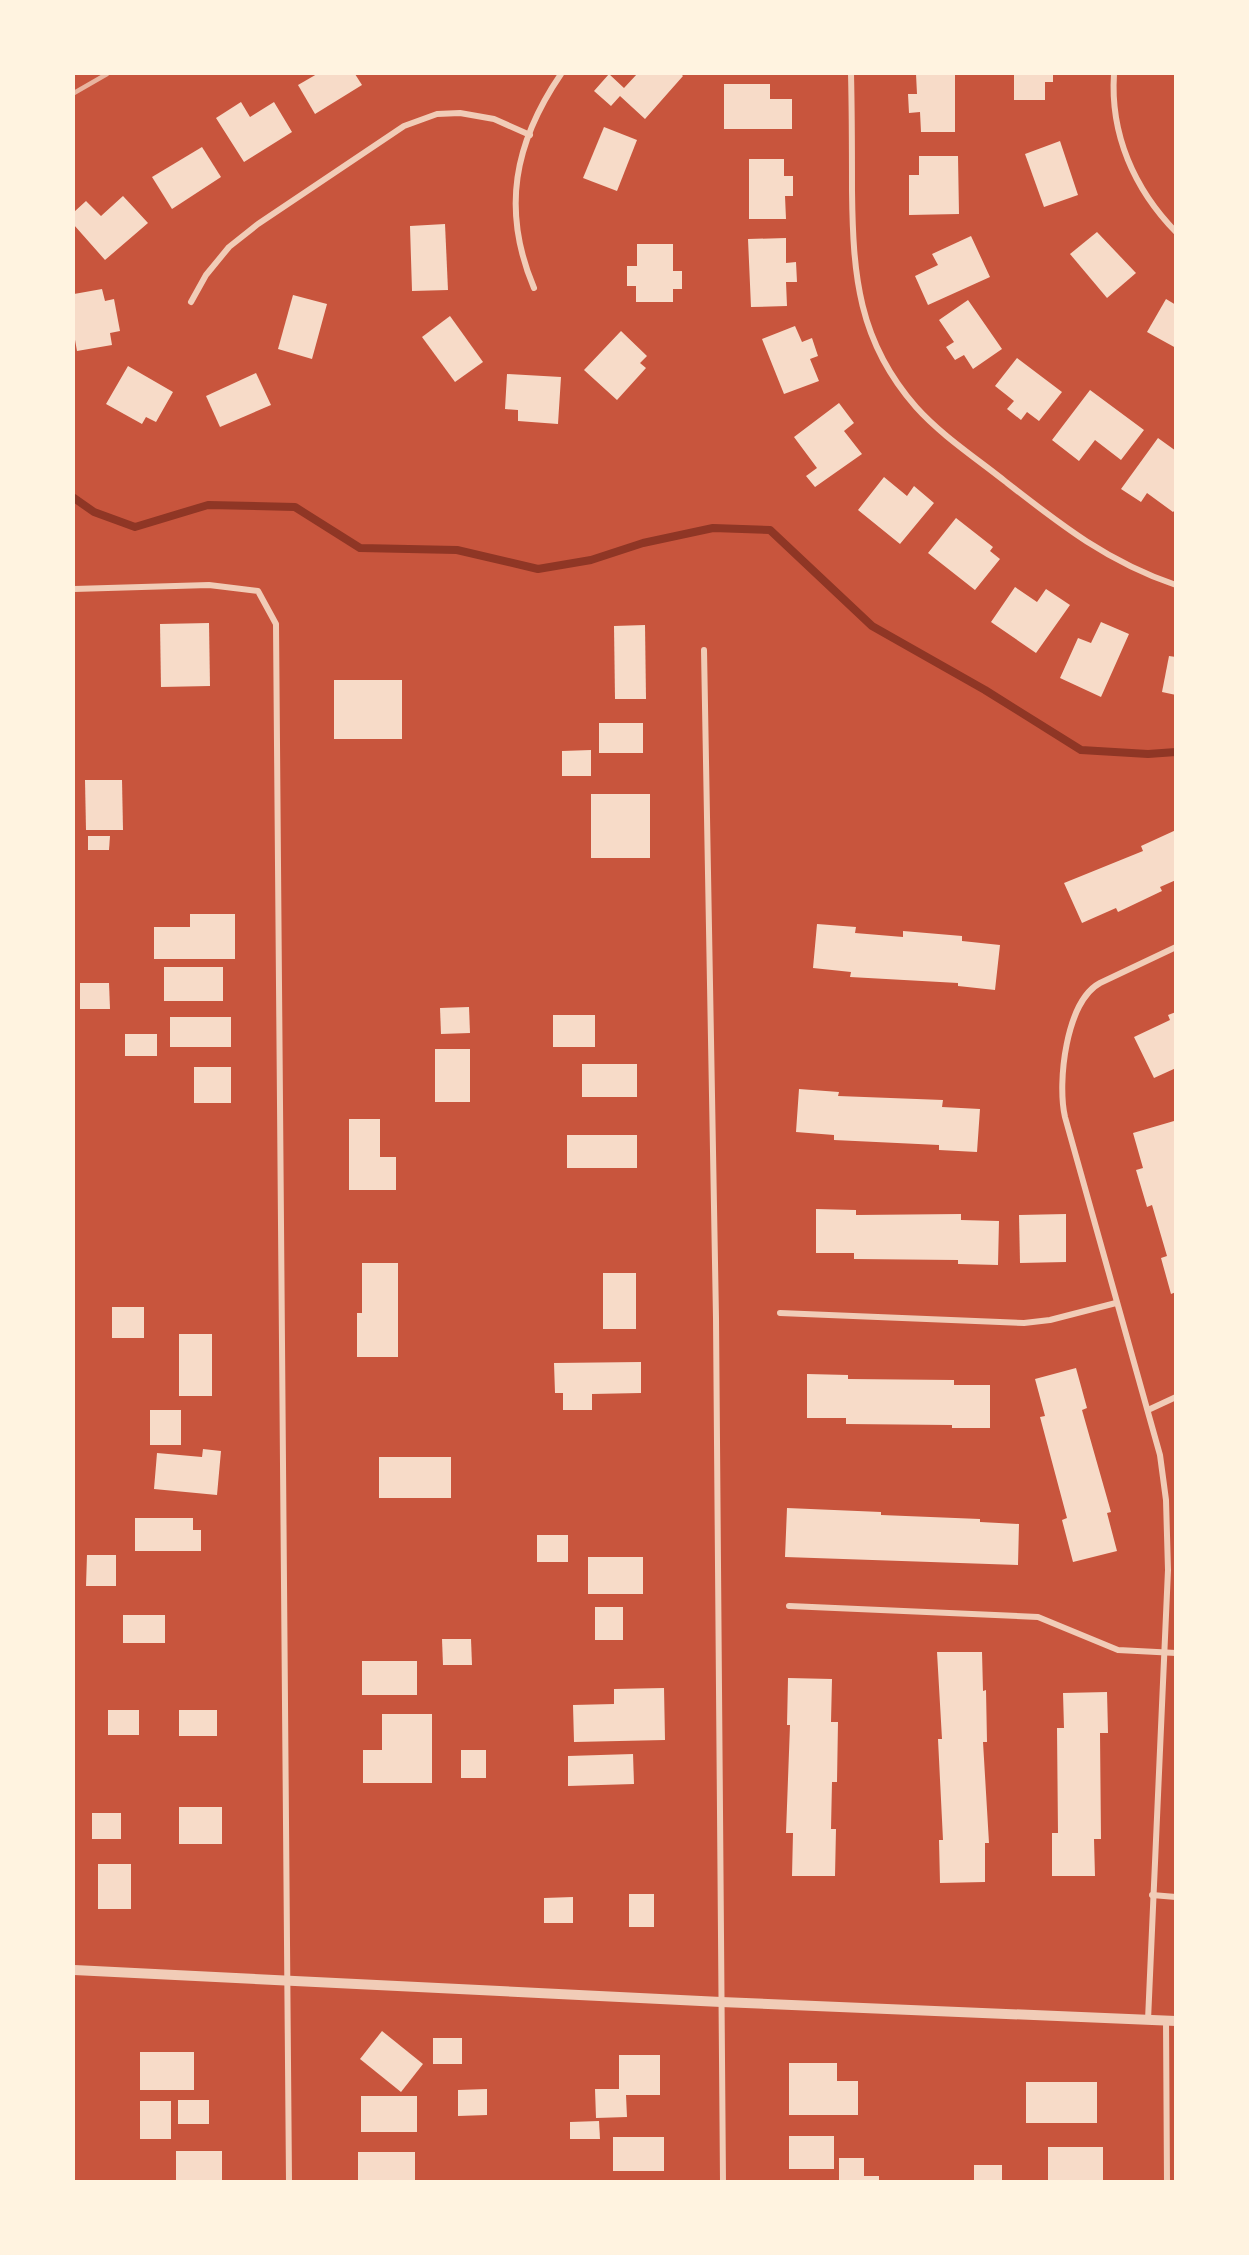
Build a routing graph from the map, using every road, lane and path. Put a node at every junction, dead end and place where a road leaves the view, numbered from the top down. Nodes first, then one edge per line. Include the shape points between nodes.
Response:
1 (561, 74) edge
2 (851, 74) edge
3 (1114, 74) edge
4 (530, 135) junction
5 (1176, 232) edge
6 (534, 288) dead end
7 (191, 302) dead end
8 (1176, 585) edge
9 (74, 589) edge
10 (704, 650) dead end
11 (1176, 946) edge
12 (1116, 1303) junction
13 (780, 1313) dead end
14 (1176, 1397) edge
15 (1148, 1410) junction
16 (789, 1606) dead end
17 (1163, 1652) junction
18 (1176, 1653) edge
19 (1152, 1895) junction
20 (1176, 1896) edge
21 (74, 1970) edge
22 (286, 1981) junction
23 (721, 2002) junction
24 (1148, 2020) junction
25 (1171, 2021) edge
26 (289, 2181) edge
27 (723, 2181) edge
28 (1167, 2181) edge

1 - 4 street
2 - 8 street via 856,284 875,344 893,378 935,425 1069,531 1122,563
3 - 5 street via 1115,114 1128,162 1145,196
4 - 6 street via 517,179 514,214 522,256
4 - 7 street via 494,119 460,113 437,114 404,126 229,247 206,275
9 - 22 street via 209,585 258,591 276,624
10 - 23 street via 716,1330
11 - 12 street via 1092,987 1076,1014 1062,1071 1062,1107
12 - 13 street via 1067,1317 1024,1323
12 - 15 street
14 - 15 street
15 - 17 street via 1164,1483 1168,1528
16 - 17 street via 1038,1617 1118,1650
17 - 18 street
17 - 19 street
19 - 20 street
19 - 24 street
21 - 22 street
22 - 23 street
22 - 26 street
23 - 24 street
23 - 27 street
24 - 25 street
25 - 28 street

